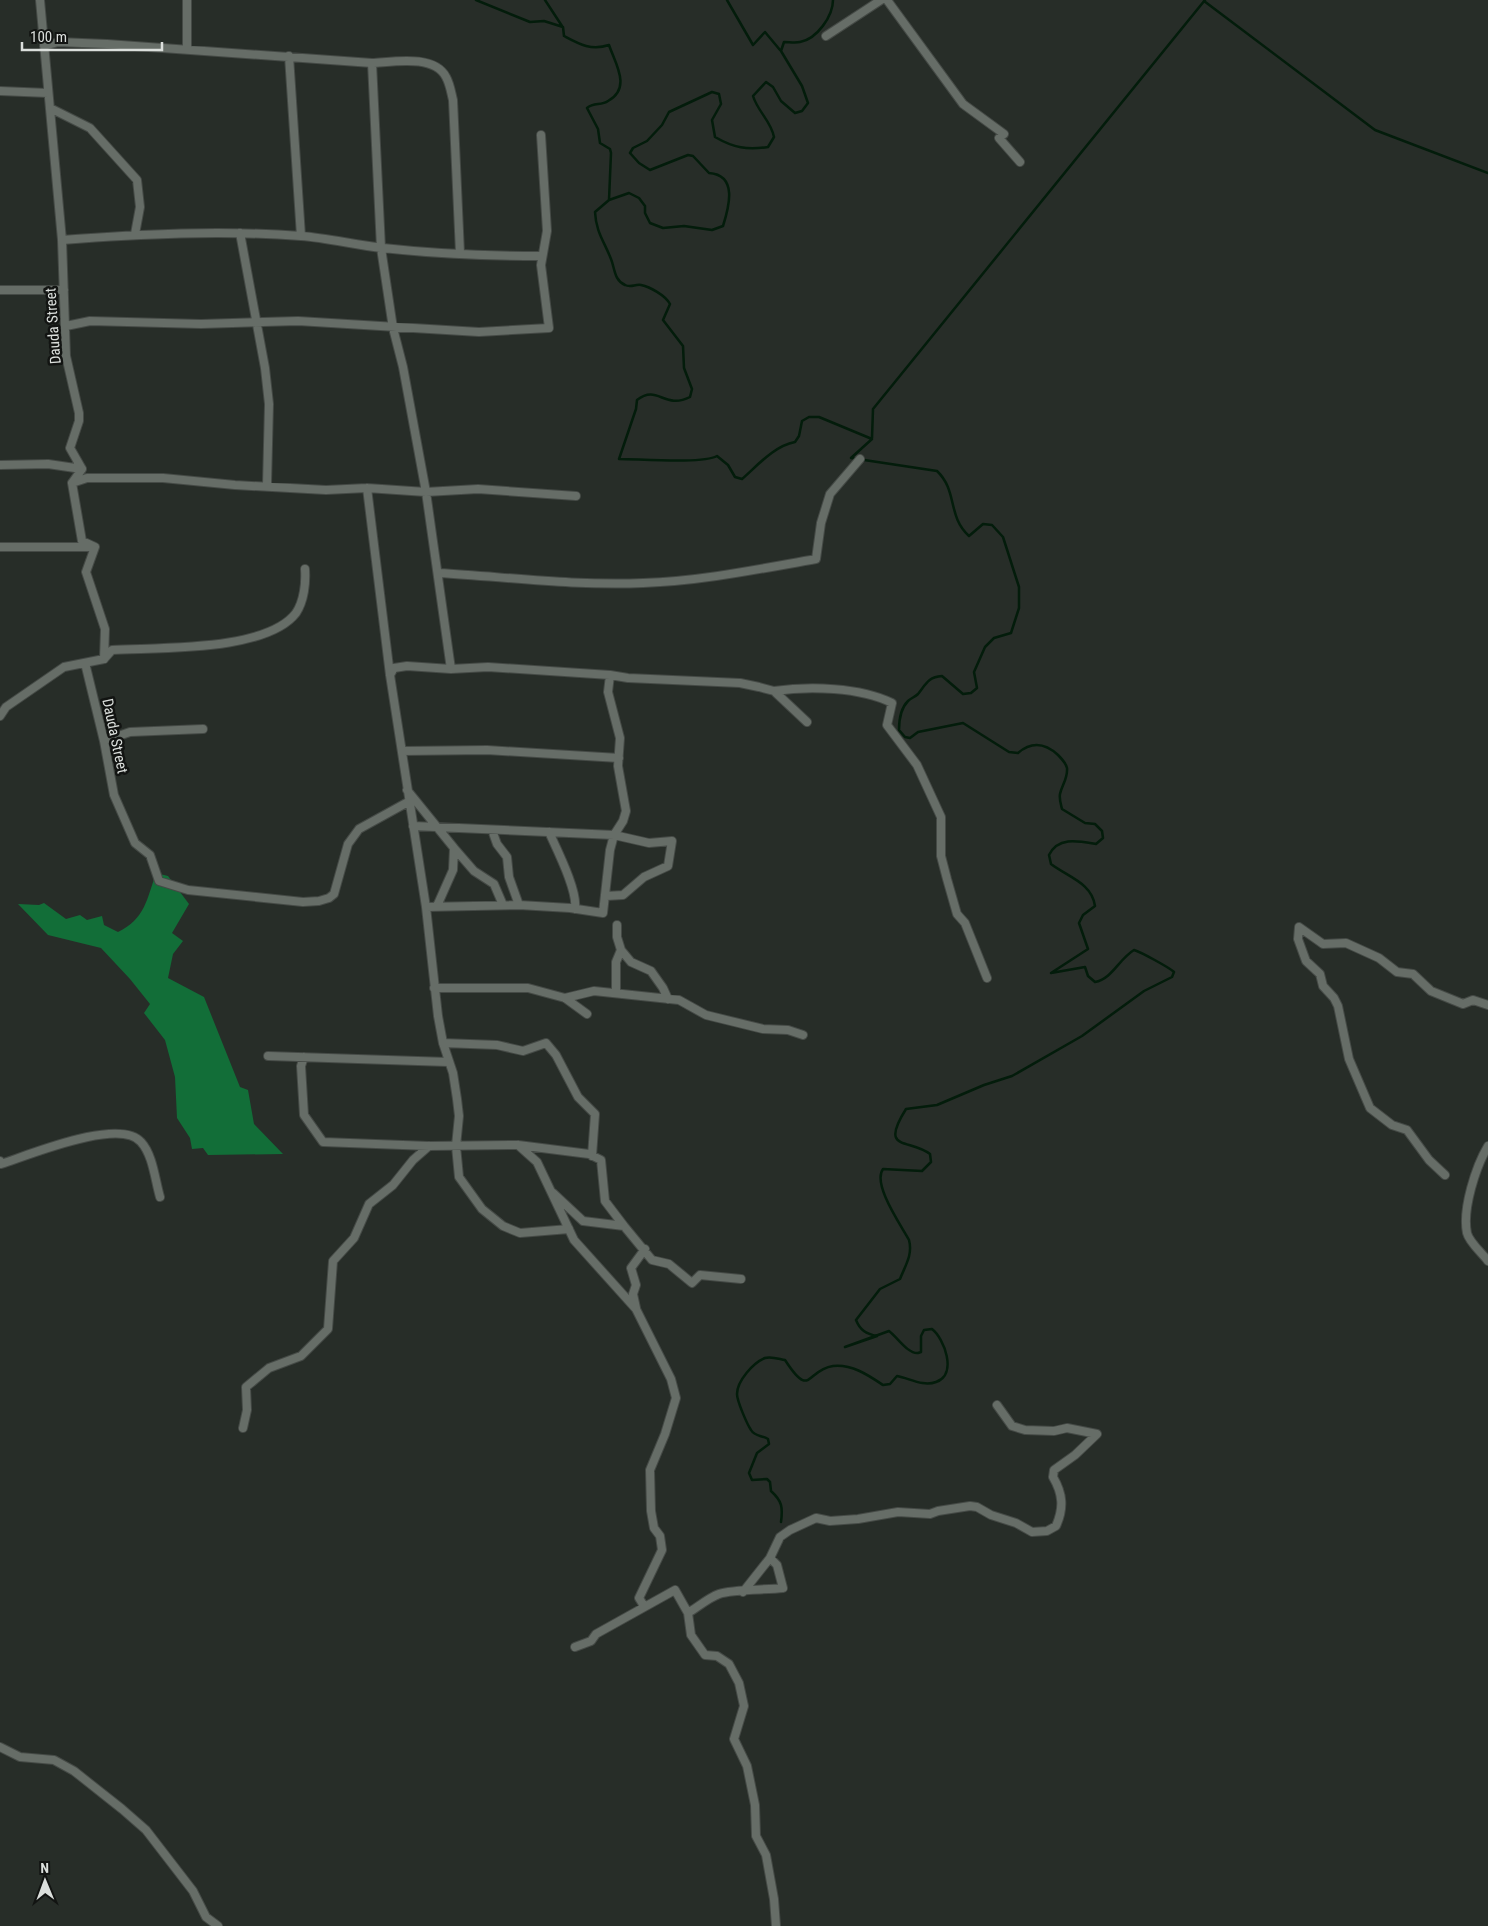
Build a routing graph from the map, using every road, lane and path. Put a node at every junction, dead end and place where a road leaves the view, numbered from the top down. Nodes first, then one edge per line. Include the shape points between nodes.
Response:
1 (40, 0) edge
2 (188, 0) edge
3 (881, 0) edge
4 (887, 0) edge
5 (826, 36) dead end
6 (44, 46) junction
7 (186, 49) junction
8 (290, 56) junction
9 (372, 62) junction
10 (0, 91) edge
11 (48, 93) junction
12 (50, 108) junction
13 (540, 135) dead end
14 (1020, 162) dead end
15 (240, 233) junction
16 (135, 234) junction
17 (301, 236) junction
18 (62, 240) junction
19 (381, 248) junction
20 (460, 253) junction
21 (542, 256) junction
22 (0, 290) edge
23 (64, 290) junction
24 (258, 322) junction
25 (66, 326) junction
26 (393, 328) junction
27 (860, 459) dead end
28 (0, 465) edge
29 (82, 469) junction
30 (72, 483) junction
31 (267, 486) junction
32 (367, 488) junction
33 (426, 492) junction
34 (576, 496) dead end
35 (0, 547) edge
36 (95, 547) junction
37 (305, 569) dead end
38 (439, 573) junction
39 (104, 659) junction
40 (85, 663) junction
41 (451, 669) junction
42 (390, 675) junction
43 (610, 675) junction
44 (774, 692) junction
45 (0, 716) edge
46 (807, 722) dead end
47 (203, 729) dead end
48 (104, 741) junction
49 (402, 751) junction
50 (619, 758) junction
51 (406, 788) junction
52 (408, 802) junction
53 (413, 826) junction
54 (438, 827) junction
55 (492, 830) junction
56 (550, 832) junction
57 (614, 835) junction
58 (454, 848) junction
59 (606, 896) junction
60 (503, 905) junction
61 (519, 905) junction
62 (437, 906) junction
63 (426, 907) junction
64 (575, 909) junction
65 (616, 925) dead end
66 (621, 950) junction
67 (987, 978) dead end
68 (434, 988) junction
69 (616, 993) junction
70 (565, 998) junction
71 (668, 999) junction
72 (1488, 1005) edge
73 (587, 1014) dead end
74 (804, 1035) dead end
75 (443, 1043) junction
76 (268, 1056) dead end
77 (304, 1057) junction
78 (448, 1062) junction
79 (518, 1145) junction
80 (430, 1146) junction
81 (456, 1146) junction
82 (1488, 1146) edge
83 (592, 1156) junction
84 (0, 1161) edge
85 (1445, 1175) dead end
86 (552, 1194) junction
87 (160, 1197) dead end
88 (624, 1226) junction
89 (569, 1229) junction
90 (645, 1249) junction
91 (1488, 1261) edge
92 (741, 1279) dead end
93 (636, 1310) junction
94 (997, 1405) dead end
95 (243, 1428) dead end
96 (770, 1558) junction
97 (742, 1592) junction
98 (644, 1606) junction
99 (688, 1613) junction
100 (575, 1647) dead end
101 (0, 1747) edge
102 (218, 1926) edge
103 (776, 1926) edge

1 - 6 street, Dauda Street
2 - 7 street
3 - 5 street
4 - 14 street via 963,104 1004,134 1000,138
6 - 7 street via 58,42
6 - 11 street, Dauda Street
7 - 8 street
8 - 9 street
8 - 17 street
9 - 19 street
9 - 20 street via 412,61 440,69 446,76 453,100
10 - 11 street
11 - 12 street, Dauda Street
12 - 16 street via 90,128 137,180 140,207
12 - 18 street, Dauda Street
13 - 21 street via 547,231
15 - 16 street
15 - 17 street
15 - 24 street
16 - 18 street
17 - 19 street
18 - 23 street, Dauda Street
19 - 20 street
19 - 26 street
20 - 21 street
21 - 26 street via 549,328 505,332
22 - 23 street
23 - 25 street, Dauda Street
24 - 25 street via 90,321
24 - 26 street via 323,322
24 - 31 street via 269,404
25 - 29 street, Dauda Street via 66,356 79,413 70,448
26 - 33 street
27 - 38 street via 830,494 821,523 816,559 695,579 642,583
28 - 29 street via 48,464
29 - 30 street
30 - 31 street via 87,478 163,478
30 - 36 street via 82,541
31 - 32 street via 326,490
32 - 33 street
32 - 42 street
33 - 34 street via 478,489
33 - 38 street
35 - 36 street
36 - 39 street via 86,572 105,629
37 - 39 street via 303,596 296,613 268,633 222,643 112,650
38 - 41 street
39 - 40 street
40 - 45 street via 64,666 6,707
40 - 48 street, Dauda Street
41 - 42 street via 407,666 394,668
41 - 43 street via 508,668
42 - 49 street
43 - 44 street via 740,683
43 - 50 street via 608,692 620,738
44 - 46 street
44 - 67 street via 796,688 826,689 878,696 892,703 887,725 917,765 941,817 941,856 947,879 957,914 965,923
47 - 48 street via 130,732
48 - 52 street, Dauda Street via 114,796 135,843 150,856 159,881 188,890 303,902 329,898 334,894 348,844 359,829
49 - 50 street via 487,750
49 - 51 street
50 - 57 street via 626,811
51 - 52 street
51 - 54 street
52 - 53 street
53 - 54 street
53 - 63 street
54 - 55 street
54 - 58 street
55 - 56 street
55 - 61 street via 507,857 508,878
56 - 57 street
56 - 64 street via 571,881
57 - 59 street
57 - 59 street via 649,843 672,842 668,866 644,877 623,895
58 - 60 street via 474,871 494,884
58 - 62 street via 452,870
59 - 64 street via 603,914
60 - 61 street
60 - 62 street
61 - 64 street
62 - 63 street
63 - 68 street
65 - 66 street
66 - 69 street via 616,962
66 - 71 street via 631,962 650,971
68 - 70 street via 528,988
68 - 75 street
69 - 70 street via 594,991
69 - 71 street
70 - 73 street
71 - 74 street via 679,1000 706,1015
72 - 85 street via 1473,1000 1463,1004 1431,991 1414,974 1397,972 1379,958 1346,943 1323,944 1297,924 1298,939 1306,960 1320,974 1323,986 1338,1006 1349,1059 1370,1108 1392,1125 1407,1130 1429,1160
75 - 78 street
75 - 83 street via 497,1045 523,1051 546,1043 556,1055 578,1098 596,1114
76 - 77 street
77 - 78 street
77 - 80 street via 301,1066 304,1115 323,1142
78 - 81 street via 453,1073 458,1116
79 - 81 street
79 - 83 street
79 - 86 street via 537,1162
80 - 81 street
80 - 95 street via 413,1160 393,1185 369,1204 354,1238 333,1261 328,1329 301,1356 269,1368 246,1387 247,1410
81 - 89 street via 459,1177 482,1209 503,1226 520,1233
82 - 91 street via 1472,1184 1467,1209 1467,1234
83 - 88 street via 601,1160 606,1201
84 - 87 street via 2,1164 61,1144 97,1136 132,1135 146,1149
86 - 88 street via 583,1221
86 - 89 street
88 - 90 street
89 - 93 street via 584,1253
90 - 92 street via 652,1260 669,1264 692,1283 700,1274
90 - 93 street via 631,1268 636,1285 633,1294
93 - 98 street via 671,1379 676,1398 650,1470 651,1511 662,1550 638,1600
94 - 96 street via 1012,1426 1025,1430 1067,1428 1097,1434 1054,1470 1053,1477 1062,1497 1061,1515 1056,1526 1032,1532 970,1506 930,1514 898,1512 830,1521 816,1518 780,1537
96 - 97 street
96 - 97 street via 776,1565 783,1588
97 - 99 street via 720,1593
98 - 99 street via 675,1590
98 - 100 street via 596,1634 591,1641
99 - 103 street via 691,1636 705,1655 718,1656 729,1664 739,1683 744,1706 734,1739 747,1766 755,1805 756,1836 766,1855
101 - 102 street via 20,1757 54,1760 74,1771 122,1808 146,1830 193,1891 206,1918

